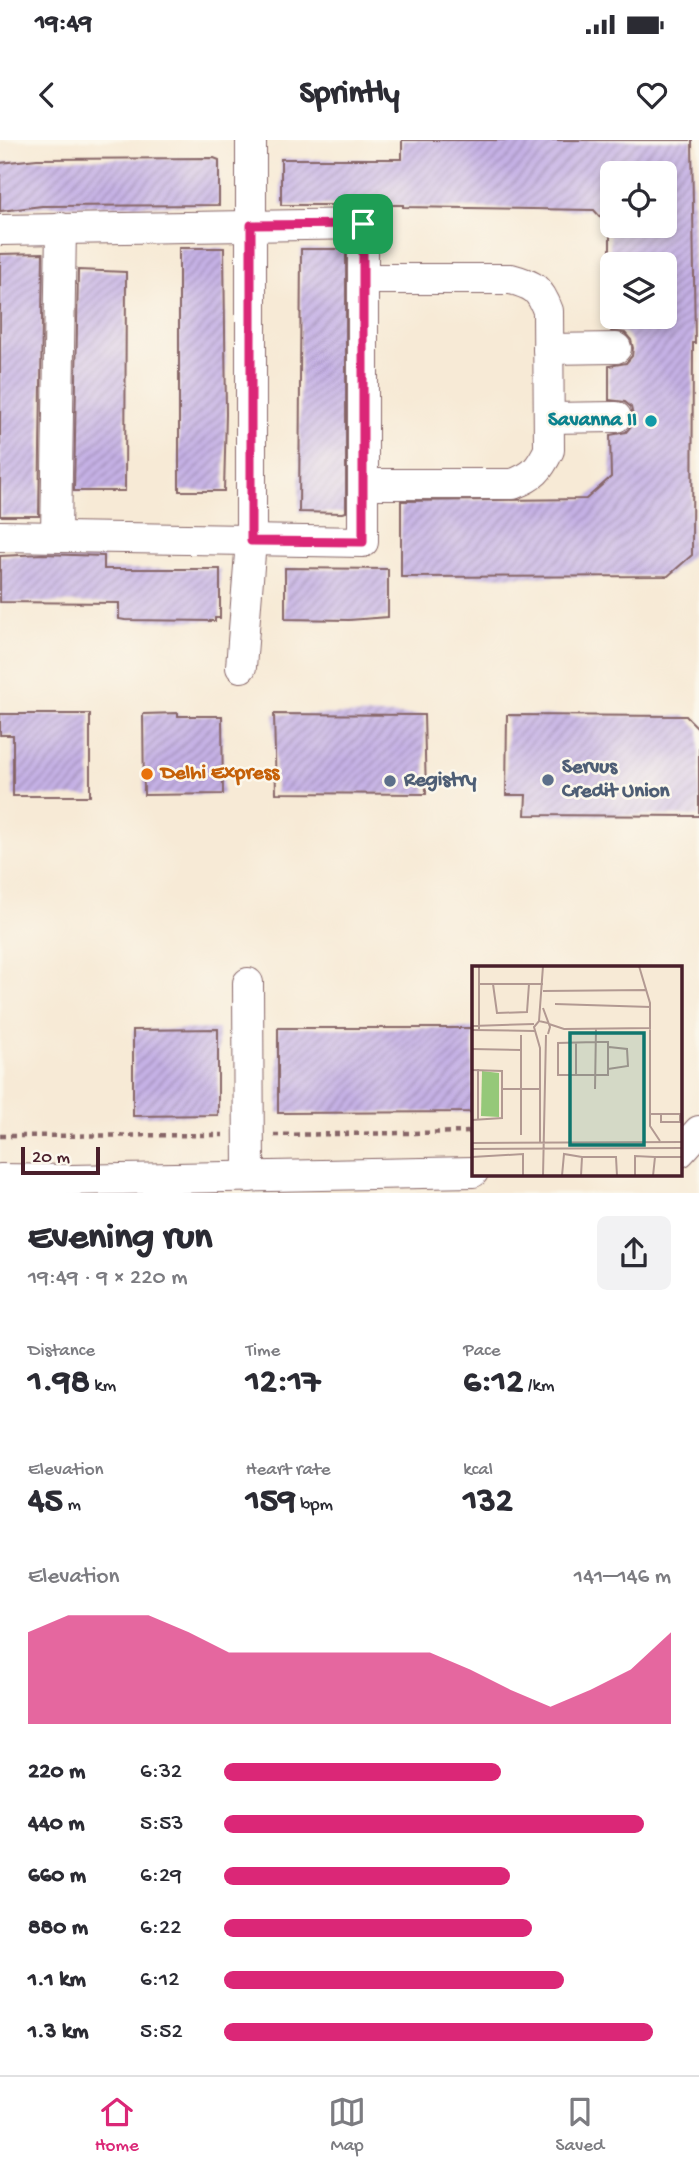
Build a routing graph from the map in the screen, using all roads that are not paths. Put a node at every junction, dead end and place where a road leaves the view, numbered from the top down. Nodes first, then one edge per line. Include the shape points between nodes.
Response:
1 (251, 140) edge
2 (251, 225) junction
3 (61, 228) junction
4 (0, 230) edge
5 (363, 279) junction
6 (616, 348) dead end
7 (548, 349) junction
8 (616, 417) dead end
9 (549, 418) junction
10 (363, 484) junction
11 (56, 535) junction
12 (0, 536) edge
13 (251, 541) junction
14 (241, 667) dead end
15 (248, 983) dead end
16 (699, 1131) edge
17 (682, 1150) edge
18 (472, 1172) edge
19 (249, 1177) junction
20 (0, 1179) edge

1 - 2 street
2 - 3 street
2 - 5 street via 363,224
2 - 13 street
3 - 4 street
3 - 11 street
5 - 7 street via 511,279 530,284 542,295 548,311
5 - 10 street
6 - 7 street
7 - 9 street
8 - 9 street
9 - 10 street via 549,450 540,467 513,484
10 - 13 street via 363,542
11 - 12 street
11 - 13 street
13 - 14 street
15 - 19 street
16 - 17 street
18 - 19 street
19 - 20 street

